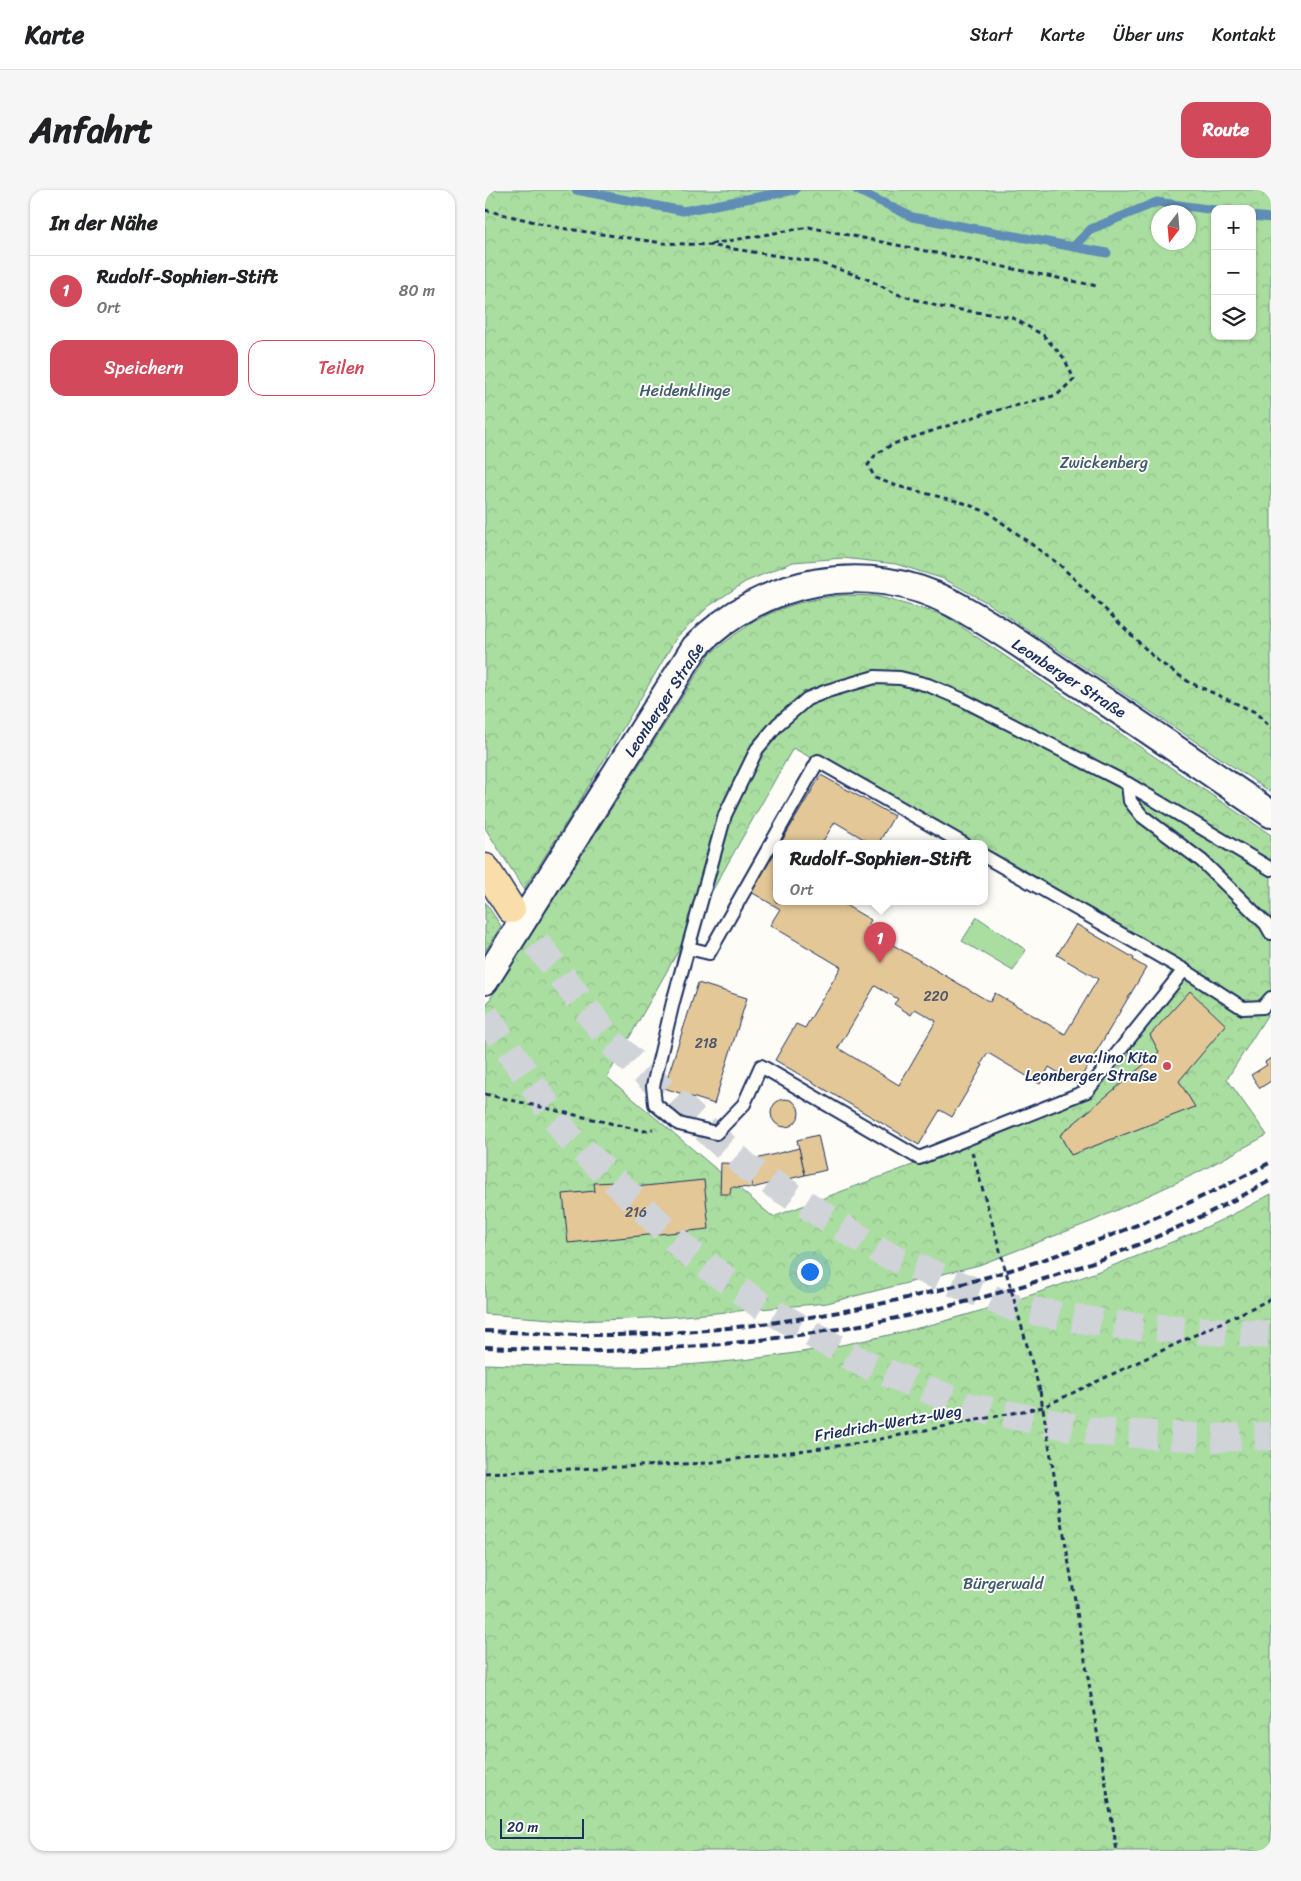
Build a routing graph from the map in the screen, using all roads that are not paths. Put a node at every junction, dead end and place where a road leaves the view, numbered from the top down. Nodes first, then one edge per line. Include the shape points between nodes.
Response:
1 (1128, 784) junction
2 (1271, 814) edge
3 (773, 840) edge
4 (773, 840) edge
5 (957, 840) edge
6 (988, 858) edge
7 (485, 868) edge
8 (1271, 869) edge
9 (511, 909) tunnel mouth
10 (1271, 933) edge
11 (688, 948) junction
12 (1184, 970) junction
13 (485, 981) edge
14 (1271, 998) edge

1 - 8 lane
1 - 10 lane via 1129,801 1142,816 1202,861 1266,924
1 - 11 lane via 961,698 928,685 900,678 875,677 827,690 807,699 778,724 757,749 725,815
2 - 13 street, Leonberger Straße via 951,602 893,583 817,581 772,594 736,612 695,647
3 - 11 lane via 709,953
4 - 5 lane via 818,761
6 - 12 lane
7 - 9 highway
11 - 12 lane via 653,1086 655,1104 679,1124 716,1133 744,1104 761,1066 919,1158 1087,1092
12 - 14 lane via 1243,1008 1263,1007

